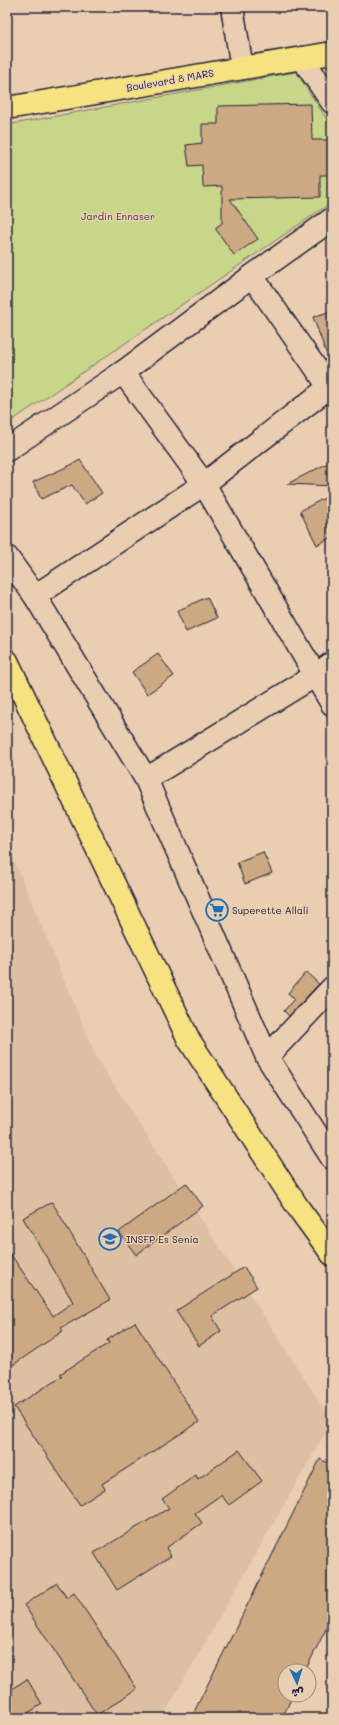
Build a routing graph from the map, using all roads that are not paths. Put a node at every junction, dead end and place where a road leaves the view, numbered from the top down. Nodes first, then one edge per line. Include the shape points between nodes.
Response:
1 (232, 7) edge
2 (332, 53) edge
3 (302, 58) junction
4 (242, 68) junction
5 (332, 102) edge
6 (7, 108) edge
7 (332, 219) edge
8 (252, 276) junction
9 (123, 372) junction
10 (330, 386) edge
11 (7, 450) edge
12 (204, 484) junction
13 (7, 557) edge
14 (34, 596) junction
15 (7, 662) edge
16 (324, 669) edge
17 (332, 704) edge
18 (146, 779) junction
19 (332, 988) edge
20 (267, 1057) junction
21 (332, 1158) edge
22 (332, 1254) edge

1 - 4 street
2 - 3 main road, Boulevard 8 MARS
3 - 4 main road, Boulevard 8 MARS
3 - 5 street
4 - 6 main road, Boulevard 8 MARS
7 - 8 street
8 - 9 street
8 - 10 street
9 - 11 street
9 - 12 street
10 - 12 street
12 - 14 street
12 - 16 street
13 - 14 street
14 - 18 street
15 - 22 main road via 189,1040 299,1209
16 - 17 street
16 - 18 street
18 - 20 street
19 - 20 street
20 - 21 street

